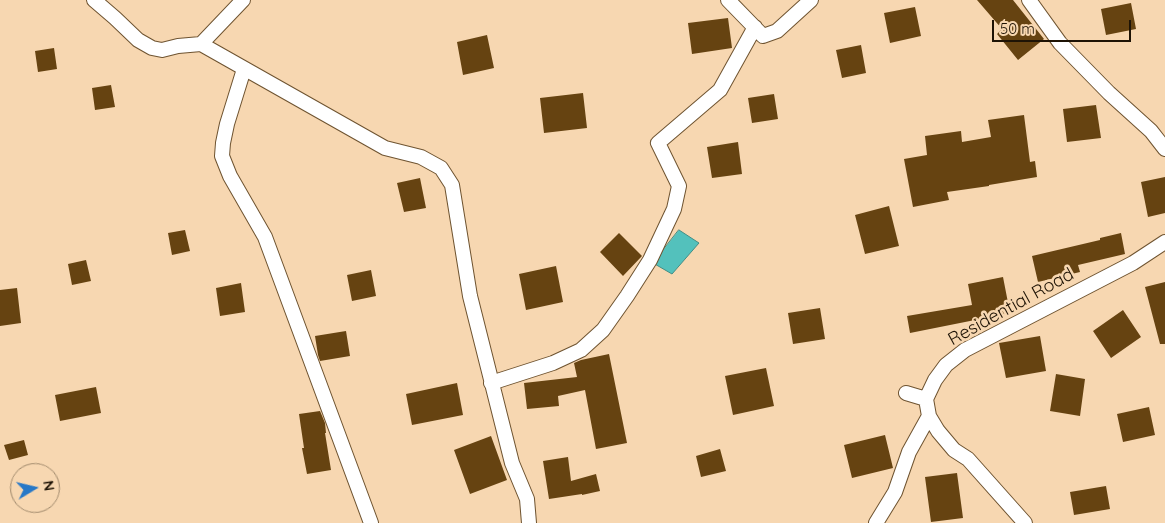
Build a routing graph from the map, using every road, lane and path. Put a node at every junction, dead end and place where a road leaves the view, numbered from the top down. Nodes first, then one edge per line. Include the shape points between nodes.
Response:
1 (94, 0) edge
2 (243, 0) edge
3 (728, 0) edge
4 (810, 0) edge
5 (1029, 0) edge
6 (755, 27) junction
7 (201, 44) junction
8 (244, 68) junction
9 (1165, 149) edge
10 (1165, 242) edge
11 (492, 383) junction
12 (906, 393) dead end
13 (926, 399) junction
14 (928, 416) junction
15 (371, 523) edge
16 (529, 523) edge
17 (876, 523) edge
18 (1025, 523) edge

1 - 7 street via 138,40 152,48 162,50
2 - 7 street
3 - 6 street
4 - 6 street via 777,31 763,36
5 - 9 street via 1060,43 1151,131
6 - 11 street via 720,90 658,143 679,186 674,209 650,260 603,330 581,350
7 - 8 street
8 - 11 street via 385,148 420,157 441,168 452,185 470,296
8 - 15 street via 227,124 222,156 265,237
10 - 13 street, Residential Road via 1133,263 965,350 946,365
11 - 16 street via 512,463 527,499
12 - 13 street
13 - 14 street
14 - 17 street via 909,452 895,492
14 - 18 street via 954,450 968,460

